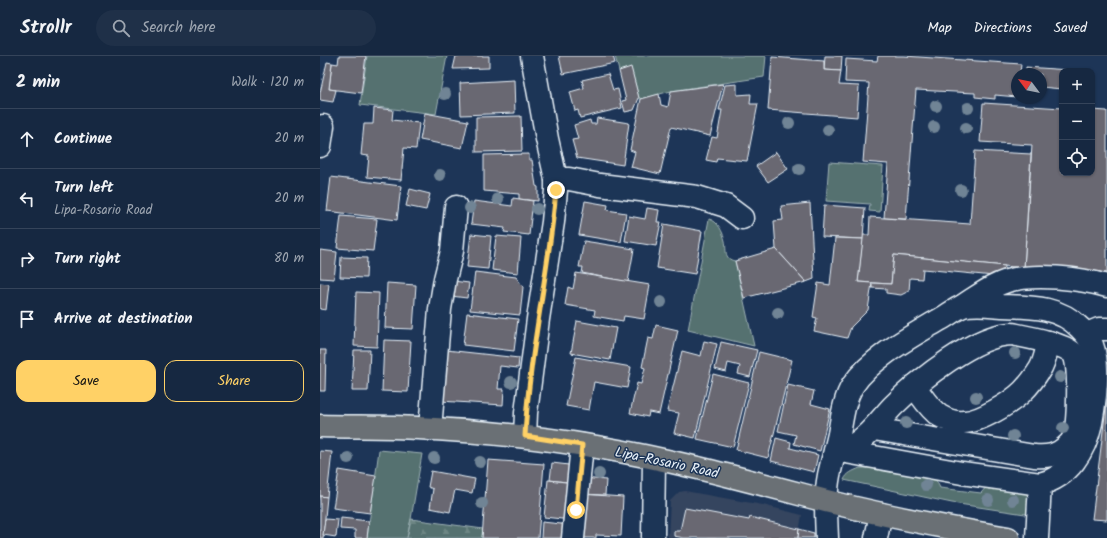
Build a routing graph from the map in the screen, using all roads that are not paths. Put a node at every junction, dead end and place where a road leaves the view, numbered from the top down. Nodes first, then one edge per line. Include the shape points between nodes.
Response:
1 (532, 56) edge
2 (556, 179) junction
3 (456, 208) dead end
4 (742, 218) dead end
5 (1107, 286) edge
6 (429, 303) dead end
7 (962, 307) junction
8 (1097, 332) edge
9 (1049, 342) junction
10 (914, 386) junction
11 (320, 426) edge
12 (424, 428) junction
13 (874, 429) junction
14 (525, 436) junction
15 (582, 445) junction
16 (839, 451) junction
17 (654, 459) junction
18 (1040, 484) junction
19 (826, 501) junction
20 (881, 514) junction
21 (573, 538) edge
22 (653, 538) edge
23 (827, 538) edge
24 (876, 538) edge
25 (1008, 538) edge
26 (1037, 538) edge

1 - 2 street
2 - 4 street via 697,197 726,206
2 - 14 street via 553,222 531,371
3 - 12 street via 452,251 440,309
5 - 7 street via 1084,280 1017,278 994,286
6 - 12 street
7 - 8 street via 976,304 1044,309 1057,312 1078,325
7 - 16 street via 872,364 861,376 847,398
8 - 18 street via 1092,344 1096,369 1088,434 1081,452 1071,466 1058,477
9 - 10 street via 1012,334 992,337 964,350
9 - 10 street via 1041,367 1023,392 983,418 965,423 942,417 932,409
9 - 13 street via 1073,353 1077,360 1075,435 1068,446 1058,454 1047,457 1034,456
10 - 13 street
11 - 12 main road, Lipa-Rosario Road
12 - 14 main road, Lipa-Rosario Road
13 - 16 street via 860,441
14 - 15 main road, Lipa-Rosario Road
15 - 17 main road, Lipa-Rosario Road
15 - 21 street
16 - 18 street
16 - 19 street via 829,476
17 - 19 main road, Lipa-Rosario Road
17 - 22 street
18 - 26 street
19 - 20 main road, Lipa-Rosario Road
19 - 23 street
20 - 24 street
20 - 25 main road, Lipa-Rosario Road

